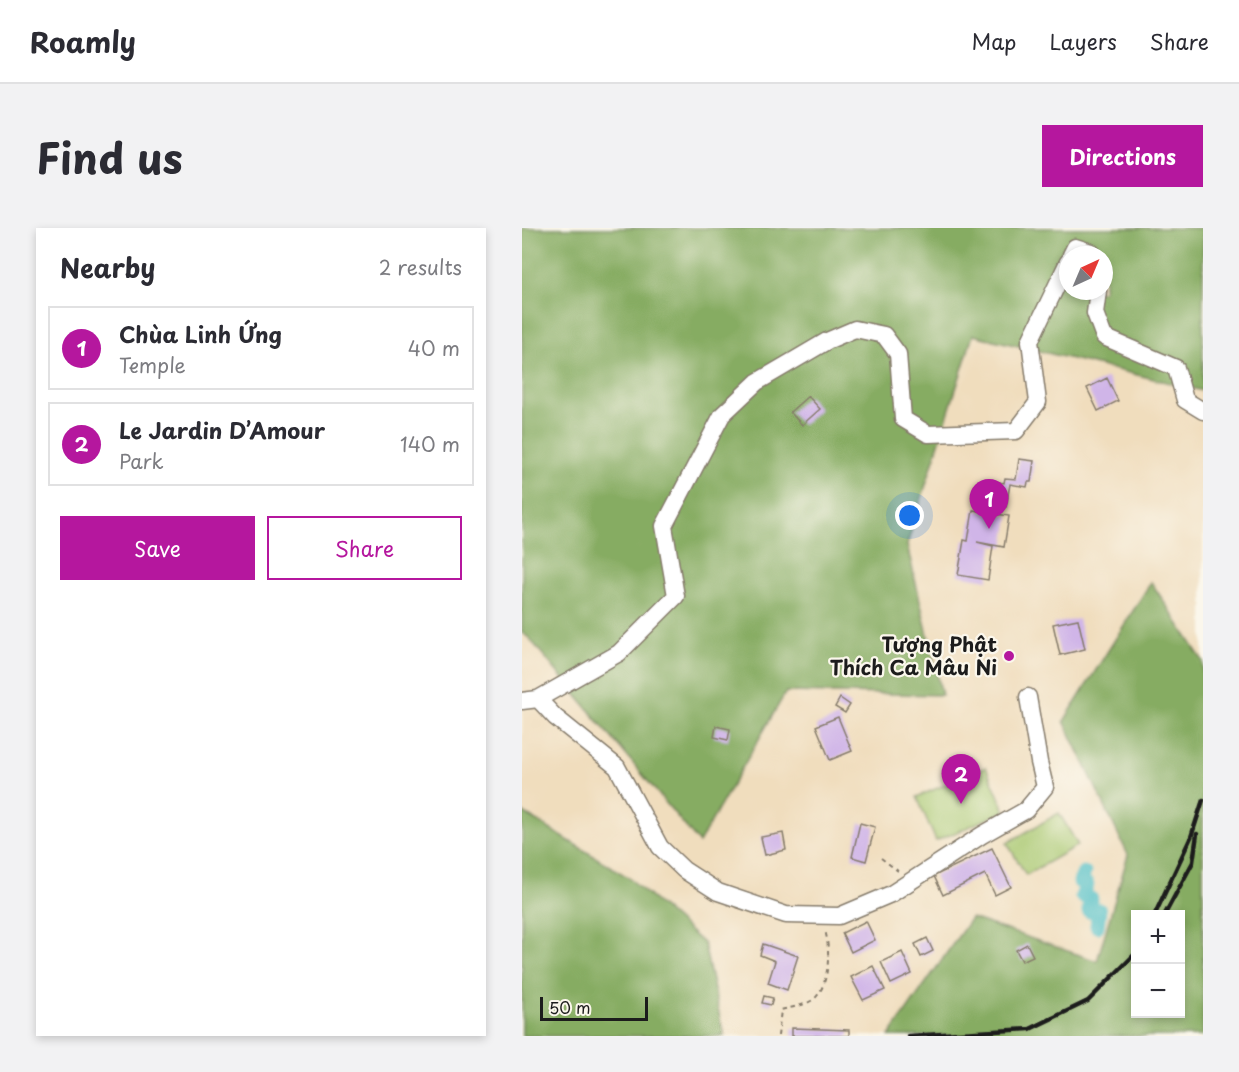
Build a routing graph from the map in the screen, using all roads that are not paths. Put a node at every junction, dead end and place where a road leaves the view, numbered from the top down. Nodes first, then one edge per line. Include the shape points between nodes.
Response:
1 (1059, 281) edge
2 (1097, 300) edge
3 (1203, 411) edge
4 (1028, 697) dead end
5 (530, 700) edge

1 - 5 lane via 1030,341 1038,402 1016,431 928,434 903,418 898,354 884,335 855,329 757,382 722,415 664,526 676,596 619,653
2 - 3 lane via 1095,313 1104,337 1176,368 1185,400
4 - 5 lane via 1045,787 1026,810 891,894 839,916 786,915 718,892 684,870 660,847 616,767

